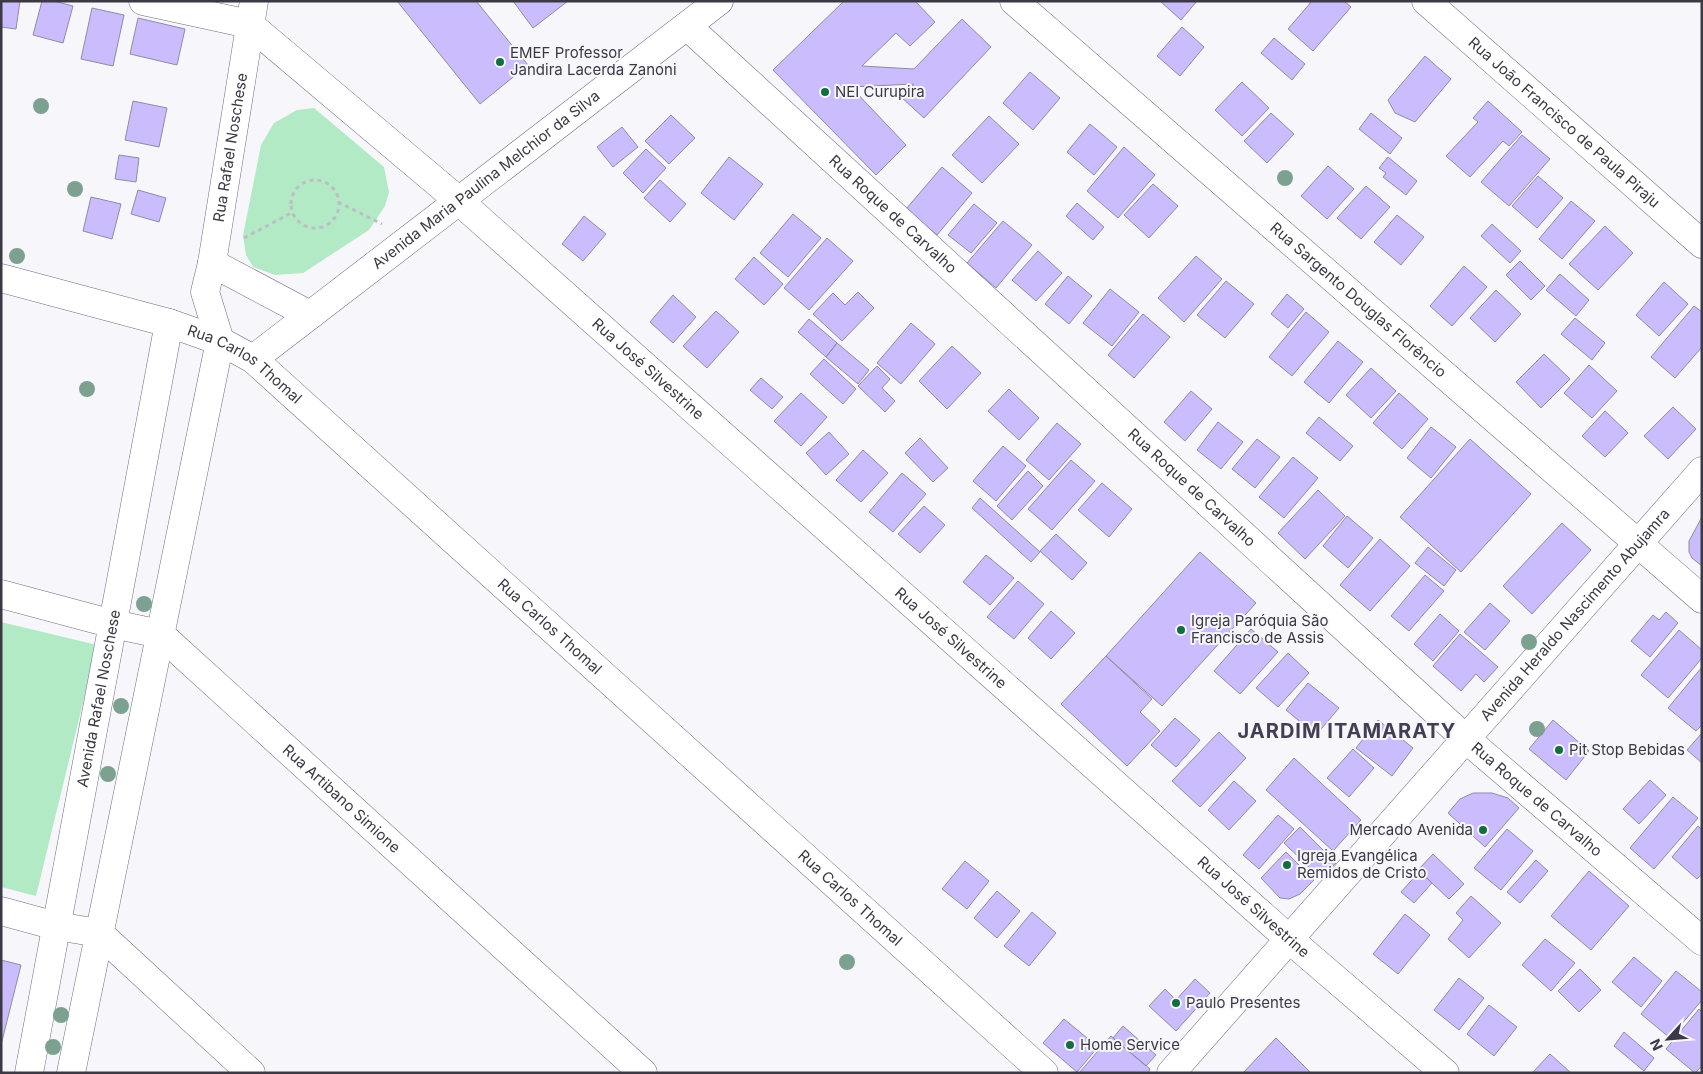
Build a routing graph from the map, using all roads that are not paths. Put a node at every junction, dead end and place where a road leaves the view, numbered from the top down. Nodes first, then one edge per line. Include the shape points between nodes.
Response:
1 (143, 1) edge
2 (719, 1) edge
3 (1014, 1) edge
4 (1426, 1) edge
5 (255, 10) edge
6 (687, 26) junction
7 (459, 201) junction
8 (1702, 244) edge
9 (212, 259) junction
10 (1, 278) edge
11 (205, 292) junction
12 (310, 315) junction
13 (169, 323) junction
14 (220, 340) junction
15 (254, 359) junction
16 (1702, 472) edge
17 (1637, 545) junction
18 (1, 594) edge
19 (1702, 600) edge
20 (113, 624) junction
21 (160, 634) junction
22 (1466, 739) junction
23 (1, 911) edge
24 (56, 926) junction
25 (99, 934) junction
26 (1289, 939) junction
27 (1702, 941) edge
28 (29, 1073) edge
29 (71, 1073) edge
30 (251, 1073) edge
31 (643, 1073) edge
32 (1044, 1073) edge
33 (1171, 1073) edge
34 (1445, 1073) edge

1 - 5 street
2 - 6 street, Avenida Maria Paulina Melchior da Silva
3 - 17 street, Rua Sargento Douglas Florêncio
4 - 8 street, Rua João Francisco de Paula Piraju
5 - 7 street, Rua José Silvestrine
5 - 9 street, Rua Rafael Noschese
6 - 7 street, Avenida Maria Paulina Melchior da Silva
6 - 22 street, Rua Roque de Carvalho
7 - 12 street, Avenida Maria Paulina Melchior da Silva
7 - 26 street, Rua José Silvestrine
9 - 11 street, Rua Rafael Noschese
9 - 12 street
10 - 13 street, Rua Carlos Thomal
11 - 13 street
11 - 14 street
12 - 15 street, Avenida Maria Paulina Melchior da Silva
13 - 14 street, Rua Carlos Thomal
13 - 20 street, Avenida Rafael Noschese
14 - 15 street, Rua Carlos Thomal
14 - 21 street
15 - 32 street, Rua Carlos Thomal
16 - 17 street, Avenida Heraldo Nascimento Abujamra
17 - 19 street, Rua Sargento Douglas Florêncio
17 - 22 street, Avenida Heraldo Nascimento Abujamra
18 - 20 street
20 - 21 street
20 - 24 street, Avenida Rafael Noschese
21 - 25 street
21 - 31 street, Rua Artibano Simione
22 - 26 street, Avenida Heraldo Nascimento Abujamra
22 - 27 street, Rua Roque de Carvalho
23 - 24 street
24 - 25 street
24 - 28 street, Avenida Rafael Noschese
25 - 29 street
25 - 30 street
26 - 33 street, Avenida Heraldo Nascimento Abujamra
26 - 34 street, Rua José Silvestrine

